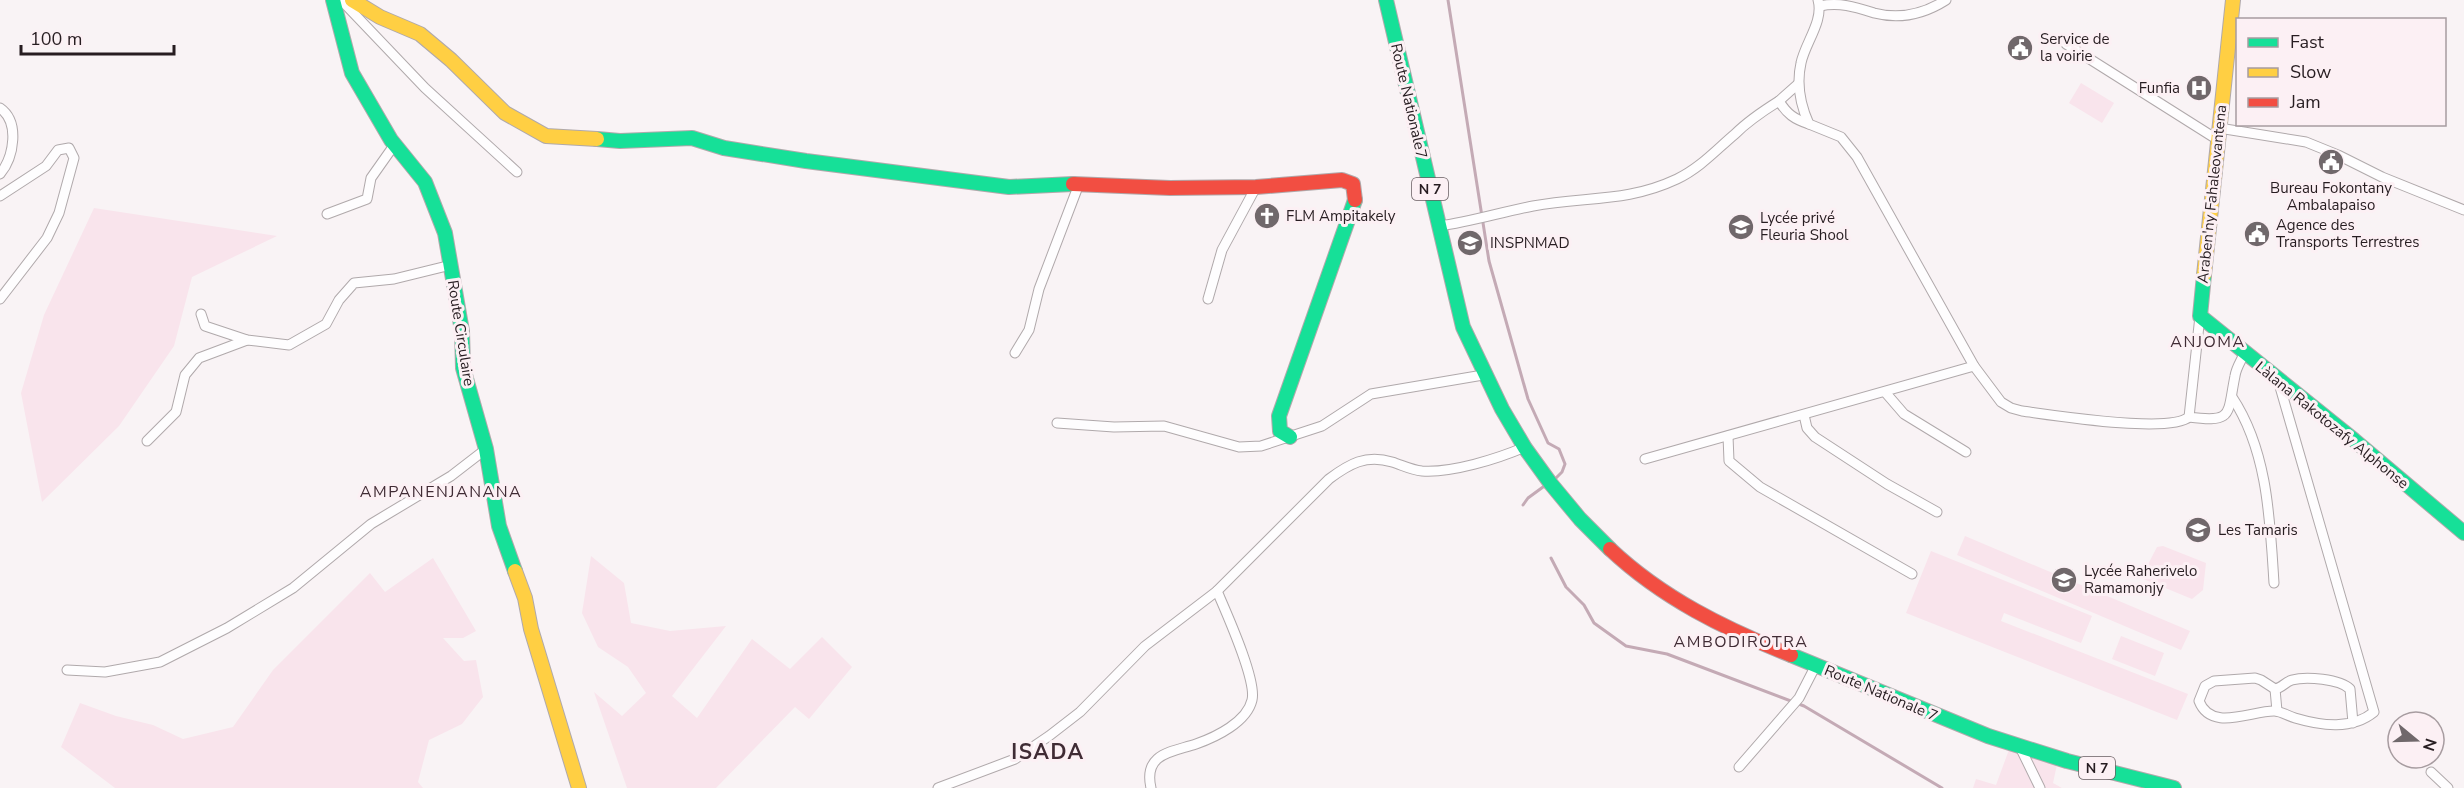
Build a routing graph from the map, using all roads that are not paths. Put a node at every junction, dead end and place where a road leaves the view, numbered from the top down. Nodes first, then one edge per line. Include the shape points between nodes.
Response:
1 (333, 0) edge
2 (341, 0) edge
3 (352, 0) edge
4 (1386, 0) edge
5 (1946, 0) edge
6 (2233, 0) edge
7 (1819, 3) edge
8 (2066, 44) dead end
9 (1798, 84) junction
10 (1779, 101) junction
11 (0, 108) edge
12 (1809, 124) junction
13 (2218, 134) junction
14 (395, 144) junction
15 (517, 172) dead end
16 (0, 174) edge
17 (1079, 184) junction
18 (1256, 187) junction
19 (0, 196) edge
20 (2464, 210) edge
21 (327, 214) dead end
22 (1439, 226) junction
23 (451, 265) junction
24 (0, 299) edge
25 (1208, 299) dead end
26 (201, 314) dead end
27 (2200, 316) junction
28 (247, 340) junction
29 (1015, 353) dead end
30 (2244, 354) junction
31 (1974, 366) junction
32 (1483, 375) junction
33 (2278, 380) junction
34 (1885, 392) junction
35 (2232, 397) junction
36 (1804, 415) junction
37 (2189, 417) junction
38 (1057, 423) dead end
39 (1728, 436) junction
40 (1290, 437) junction
41 (147, 441) dead end
42 (1524, 447) junction
43 (486, 449) junction
44 (1966, 452) dead end
45 (1645, 459) dead end
46 (1937, 512) dead end
47 (2464, 533) edge
48 (1912, 574) dead end
49 (2274, 583) dead end
50 (1217, 591) junction
51 (1816, 665) junction
52 (67, 670) dead end
53 (2275, 689) junction
54 (2277, 711) junction
55 (2353, 723) junction
56 (2019, 746) junction
57 (1739, 767) dead end
58 (2431, 772) dead end
59 (579, 788) edge
60 (938, 788) edge
61 (1151, 788) edge
62 (2040, 788) edge
63 (2174, 788) edge
64 (2448, 788) edge

1 - 14 street, Route Circulaire via 352,73
2 - 15 street via 425,88
3 - 17 street via 420,34 505,113 546,136 620,141 692,138 735,150 933,178 1009,187
4 - 22 street, Route Nationale7 / N 7
5 - 7 street via 1916,14 1900,16
6 - 13 street, Araben'ny Fahaleovantena
7 - 9 street
8 - 13 street
9 - 10 street
9 - 12 street
10 - 12 street via 1785,112
10 - 22 street via 1752,119 1703,163 1643,192 1534,206
11 - 16 street via 13,127 11,153
12 - 31 street via 1841,137 1857,157
13 - 20 street via 2306,141
13 - 27 street, Araben'ny Fahaleovantena
14 - 21 street via 371,178 368,198
14 - 23 street, Route Circulaire via 425,182 445,233
17 - 18 street
17 - 29 street via 1039,289 1029,330
18 - 25 street via 1222,250
18 - 40 street via 1342,180 1353,184 1351,210 1279,416 1281,431
19 - 24 street via 46,166 58,150 69,148 74,158 59,213 47,238
22 - 32 street, Route Nationale7 / N 7 via 1463,327
23 - 28 street via 394,279 354,283 326,324 289,345
23 - 43 street, Route Circulaire via 462,331 463,368
26 - 28 street via 205,326
27 - 30 street, Làlana Rakotozafy Alphonse
27 - 37 street
28 - 41 street via 199,358 185,375 176,412
30 - 33 street, Làlana Rakotozafy Alphonse
30 - 35 street via 2235,374
31 - 34 street
31 - 37 street via 2001,402 2011,408 2168,425
32 - 40 street via 1371,394 1322,426
32 - 42 street, Route Nationale 7 / N 7
33 - 47 street, Làlana Rakotozafy Alphonse
33 - 55 street via 2374,712 2364,721
34 - 36 street
34 - 44 street via 1904,414
35 - 37 street via 2229,411 2221,418
35 - 49 street via 2244,414 2263,473
36 - 39 street
36 - 46 street via 1807,428 1815,437
38 - 40 street via 1164,426 1239,447 1260,446
39 - 45 street
39 - 48 street via 1728,461 1760,487
42 - 50 street via 1496,460 1433,471 1367,458 1349,464 1329,479
42 - 51 street, Route Nationale 7 / N 7 via 1585,524 1643,578 1724,627
43 - 52 street via 451,476 371,524 294,588 227,628 160,662 105,672
43 - 59 street, Route Circulaire via 499,526 525,598
50 - 60 street via 1145,646 1080,712 1049,736 1015,759
50 - 61 street via 1242,653 1253,698 1246,714 1232,726 1197,744 1166,751 1148,776
51 - 56 street, Route Nationale 7 / N 7 via 1962,727
51 - 57 street via 1796,702
53 - 54 street
53 - 54 street via 2255,678 2214,681 2205,686 2199,701 2210,716
53 - 55 street via 2294,679 2343,682 2350,689
54 - 55 street via 2314,723
56 - 62 street
56 - 63 street, Route Nationale 7 / N 7
58 - 64 street

